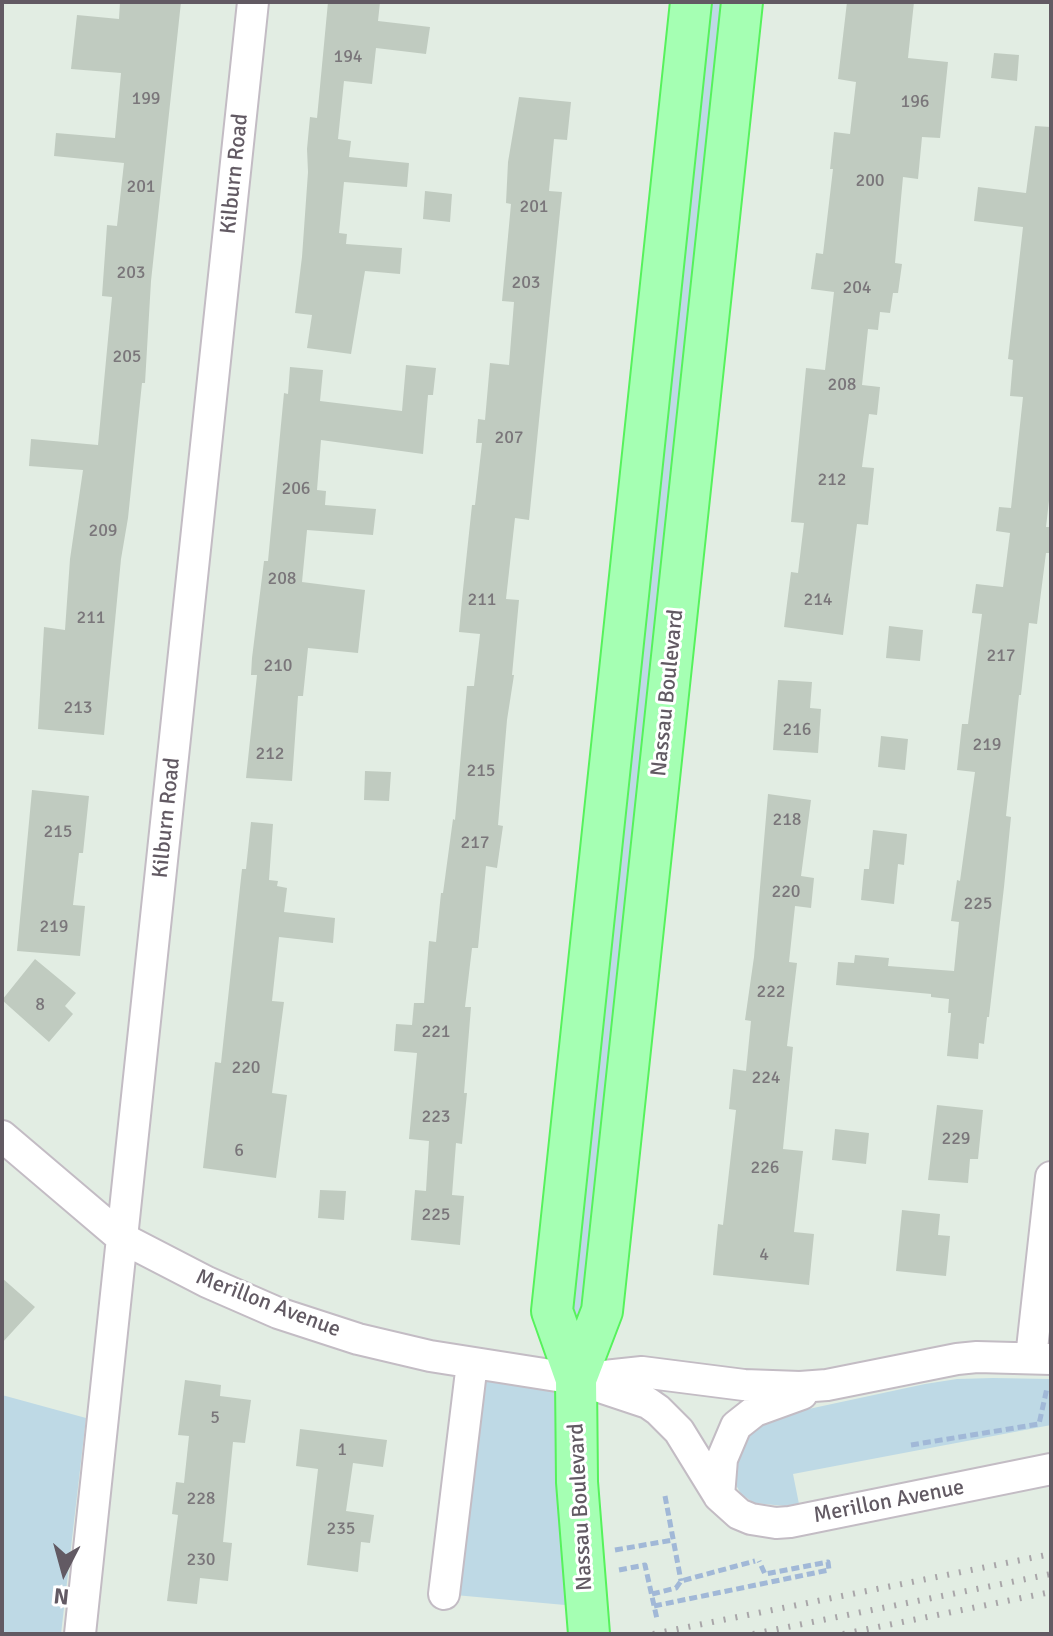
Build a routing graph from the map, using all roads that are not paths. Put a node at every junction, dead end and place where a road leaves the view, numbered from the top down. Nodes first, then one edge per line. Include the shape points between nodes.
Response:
1 (253, 2) edge
2 (691, 2) edge
3 (742, 2) edge
4 (2, 1136) edge
5 (1051, 1177) edge
6 (122, 1238) junction
7 (472, 1363) junction
8 (1044, 1366) edge
9 (576, 1379) junction
10 (827, 1385) junction
11 (1051, 1469) edge
12 (719, 1496) junction
13 (444, 1594) dead end
14 (80, 1634) edge
15 (589, 1634) edge

1 - 6 street, Kilburn Road
2 - 9 main road, Nassau Boulevard via 552,1311
3 - 9 main road, Nassau Boulevard via 602,1311
4 - 6 street, Merillon Avenue
5 - 8 street
6 - 7 street, Merillon Avenue via 278,1313 358,1339
6 - 14 street, Kilburn Road
7 - 9 street, Merillon Avenue
7 - 13 street
8 - 10 street, Merillon Avenue via 957,1359
9 - 10 street, Merillon Avenue via 642,1372 744,1385
9 - 12 street, Merillon Avenue via 658,1410 689,1445
9 - 15 main road, Nassau Boulevard via 577,1482
10 - 12 street, Merillon Avenue via 755,1411 736,1426 722,1459
11 - 12 street, Merillon Avenue via 776,1523 739,1514

